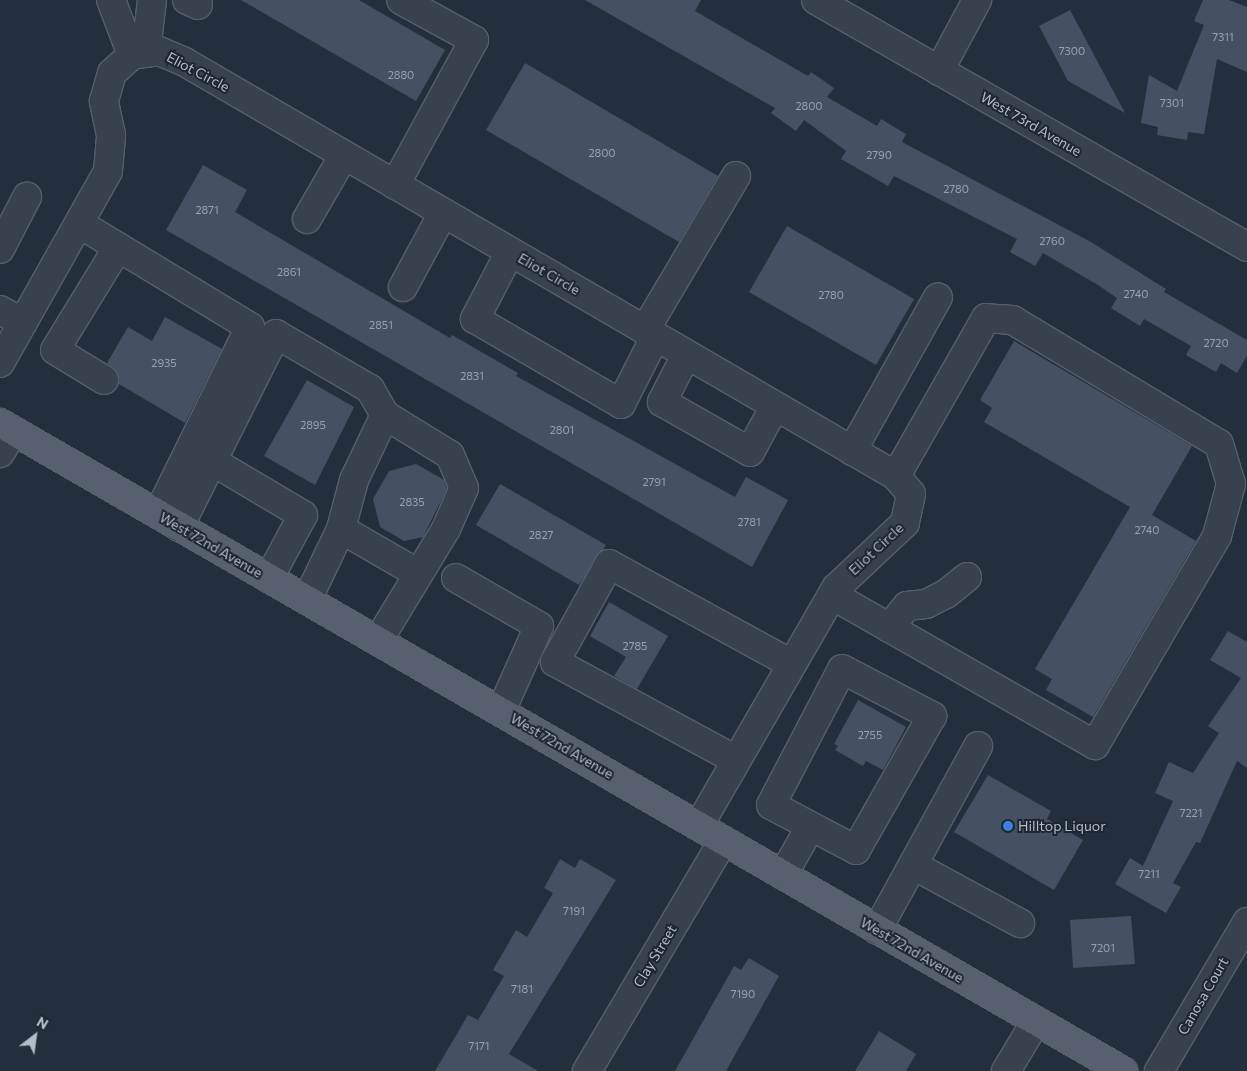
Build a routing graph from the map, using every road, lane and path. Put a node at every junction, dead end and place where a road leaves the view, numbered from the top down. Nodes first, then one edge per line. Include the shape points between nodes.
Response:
1 (111, 0) edge
2 (152, 0) edge
3 (401, 0) edge
4 (816, 0) edge
5 (977, 0) edge
6 (139, 53) junction
7 (939, 71) junction
8 (344, 155) junction
9 (736, 176) dead end
10 (395, 185) junction
11 (27, 197) dead end
12 (444, 213) junction
13 (307, 219) dead end
14 (80, 224) junction
15 (1245, 241) edge
16 (118, 247) junction
17 (0, 249) edge
18 (510, 252) junction
19 (403, 287) dead end
20 (938, 297) dead end
21 (12, 317) edge
22 (650, 333) junction
23 (686, 355) junction
24 (0, 363) edge
25 (104, 380) dead end
26 (775, 406) junction
27 (385, 415) junction
28 (5, 436) edge
29 (852, 450) junction
30 (212, 461) junction
31 (896, 476) junction
32 (168, 520) junction
33 (341, 529) junction
34 (417, 574) junction
35 (967, 577) dead end
36 (269, 578) junction
37 (456, 578) dead end
38 (832, 595) junction
39 (307, 600) junction
40 (889, 628) junction
41 (378, 641) junction
42 (790, 663) junction
43 (501, 711) junction
44 (978, 746) dead end
45 (736, 760) junction
46 (699, 825) junction
47 (810, 827) junction
48 (723, 841) junction
49 (913, 865) junction
50 (783, 875) junction
51 (1247, 922) edge
52 (1020, 923) dead end
53 (877, 930) junction
54 (1036, 1021) junction
55 (587, 1071) edge
56 (1006, 1071) edge
57 (1123, 1071) edge
58 (1159, 1071) edge

1 - 6 street
2 - 6 street
3 - 10 street via 474,40
4 - 7 street, West 73rd Avenue
5 - 7 street
6 - 8 street, Eliot Circle via 159,51 183,62
6 - 14 street via 112,73 106,86 111,152 99,190
7 - 15 street, West 73rd Avenue
8 - 10 street, Eliot Circle
8 - 13 street
9 - 22 street
10 - 12 street, Eliot Circle
11 - 17 street
12 - 18 street, Eliot Circle
12 - 19 street
14 - 16 street
14 - 21 street
16 - 25 street via 55,350
16 - 32 street via 250,327
18 - 22 street, Eliot Circle
18 - 22 street via 475,319 621,404
20 - 29 street
21 - 24 street
22 - 23 street, Eliot Circle
23 - 26 street, Eliot Circle
23 - 26 street via 662,402 750,452
26 - 29 street, Eliot Circle
27 - 30 street via 370,389 276,334
27 - 33 street via 354,480
27 - 34 street via 450,455 464,488 446,529
28 - 32 main road, West 72nd Avenue
29 - 31 street, Eliot Circle
30 - 32 street
30 - 36 street via 303,515
31 - 38 street, Eliot Circle via 911,494 905,523 856,564
31 - 40 street via 986,318 1013,320 1219,444 1231,484 1217,536 1095,745
32 - 36 main road, West 72nd Avenue
33 - 34 street
33 - 39 street
34 - 41 street
35 - 40 street via 946,594 926,604 908,606
36 - 39 main road, West 72nd Avenue
37 - 43 street via 539,626
38 - 40 street
38 - 42 street, Eliot Circle
39 - 41 main road, West 72nd Avenue
41 - 43 main road, West 72nd Avenue
42 - 45 street, Eliot Circle
42 - 45 street via 609,564 600,580 555,662
43 - 46 main road, West 72nd Avenue
44 - 49 street
45 - 46 street, Eliot Circle
46 - 48 main road, West 72nd Avenue
47 - 47 street via 856,850 932,716 842,669 771,805
47 - 50 street
48 - 50 main road, West 72nd Avenue
48 - 55 street, Clay Street
49 - 52 street
49 - 53 street
50 - 53 main road, West 72nd Avenue
51 - 58 street, Canosa Court
53 - 54 main road, West 72nd Avenue
54 - 56 street
54 - 57 main road, West 72nd Avenue

